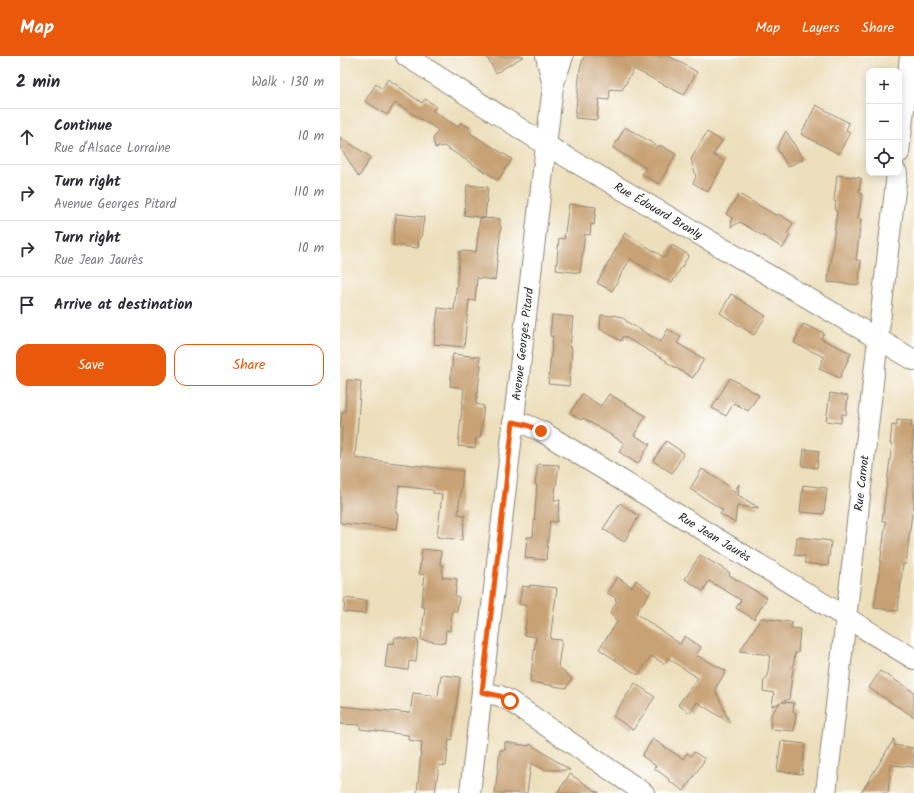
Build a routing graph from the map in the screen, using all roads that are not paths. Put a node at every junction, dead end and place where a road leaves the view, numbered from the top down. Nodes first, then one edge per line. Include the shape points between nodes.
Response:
1 (406, 56) edge
2 (546, 56) edge
3 (563, 56) edge
4 (910, 56) edge
5 (552, 86) junction
6 (900, 140) edge
7 (546, 145) junction
8 (897, 176) edge
9 (878, 339) junction
10 (914, 360) edge
11 (513, 422) junction
12 (846, 617) junction
13 (914, 659) edge
14 (482, 692) junction
15 (470, 793) edge
16 (644, 793) edge
17 (826, 793) edge

1 - 7 street, Rue Édouard Branly
2 - 5 street, Avenue Georges Pitard
3 - 5 street, Avenue Georges Pitard
4 - 6 street
5 - 7 street, Avenue Georges Pitard
7 - 9 street, Rue Édouard Branly
7 - 11 street, Avenue Georges Pitard
8 - 9 street, Rue Carnot
9 - 10 street, Rue Édouard Branly
9 - 12 street, Rue Carnot
11 - 12 street, Rue Jean Jaurès via 541,431
11 - 14 street, Avenue Georges Pitard
12 - 13 street, Rue Jean Jaurès
12 - 17 street, Rue Carnot
14 - 15 street, Avenue Georges Pitard
14 - 16 street via 510,701

